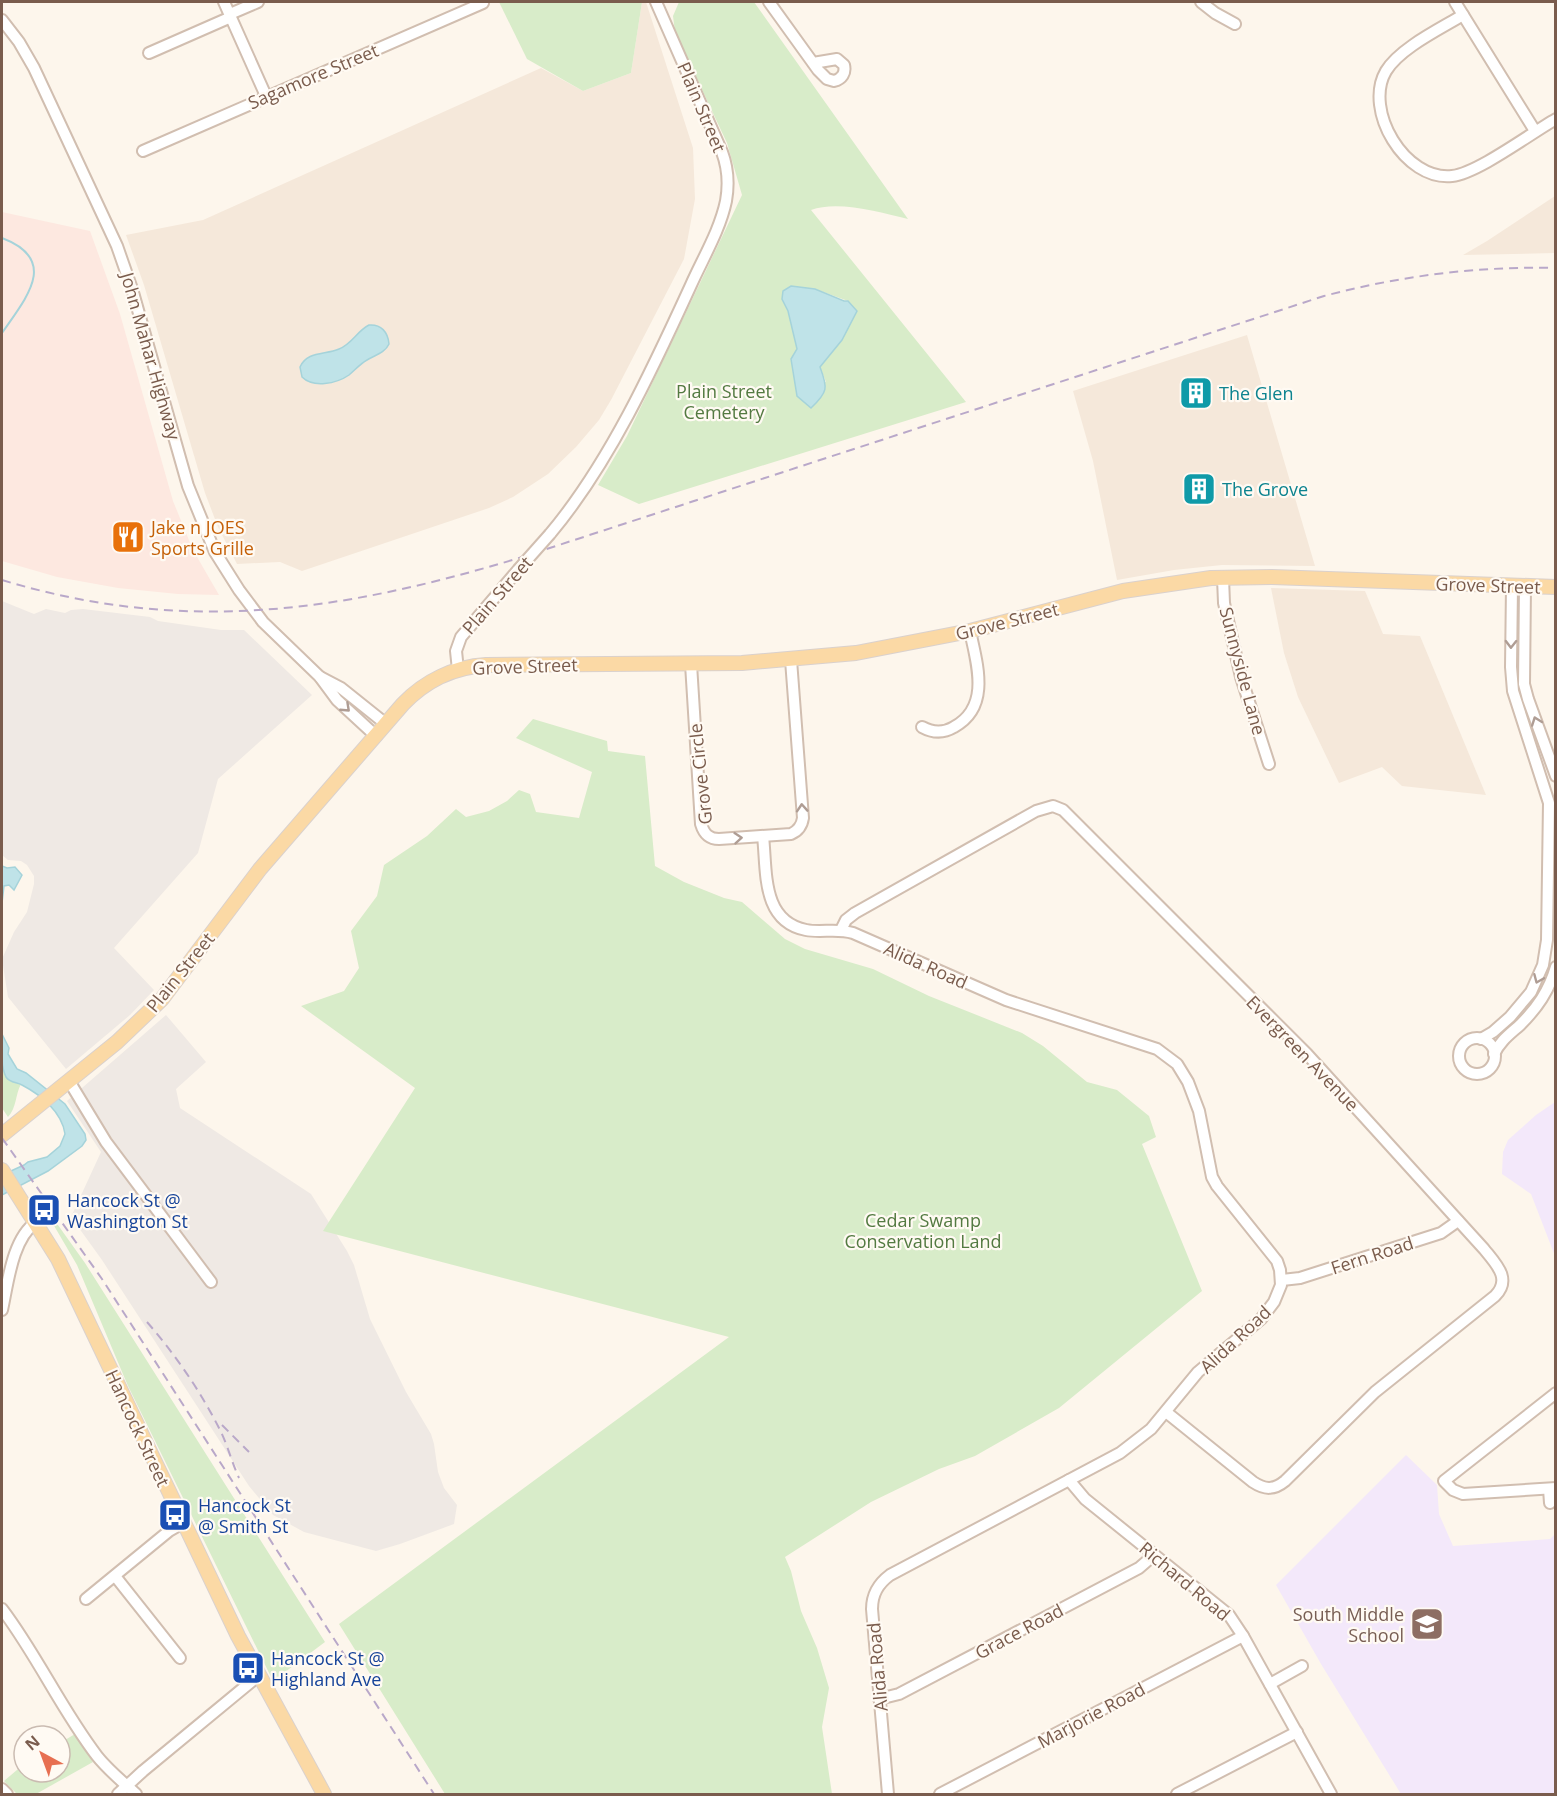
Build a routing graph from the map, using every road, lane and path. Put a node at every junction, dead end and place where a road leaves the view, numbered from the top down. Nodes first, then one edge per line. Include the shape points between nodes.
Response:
1 (225, 2) edge
2 (258, 2) edge
3 (656, 2) edge
4 (769, 2) edge
5 (1201, 2) edge
6 (1455, 2) edge
7 (483, 3) edge
8 (1463, 15) junction
9 (231, 16) junction
10 (2, 20) edge
11 (1235, 24) dead end
12 (149, 53) dead end
13 (813, 63) junction
14 (266, 96) junction
15 (1556, 119) edge
16 (1535, 131) junction
17 (143, 151) dead end
18 (1223, 578) junction
19 (1519, 586) junction
20 (1556, 587) edge
21 (970, 631) junction
22 (791, 660) junction
23 (691, 664) junction
24 (458, 670) junction
25 (320, 677) junction
26 (386, 724) junction
27 (922, 727) dead end
28 (376, 736) junction
29 (1545, 747) junction
30 (1533, 752) junction
31 (1269, 764) dead end
32 (1556, 776) edge
33 (763, 836) junction
34 (1552, 878) edge
35 (841, 930) junction
36 (1556, 968) edge
37 (1481, 1039) junction
38 (1494, 1054) junction
39 (69, 1081) junction
40 (2, 1135) edge
41 (2, 1170) edge
42 (1458, 1221) junction
43 (36, 1222) junction
44 (1282, 1280) junction
45 (211, 1282) dead end
46 (2, 1310) edge
47 (1556, 1393) edge
48 (1166, 1412) junction
49 (1069, 1480) junction
50 (1552, 1489) edge
51 (1550, 1503) dead end
52 (183, 1523) junction
53 (1154, 1555) junction
54 (115, 1576) junction
55 (86, 1599) dead end
56 (2, 1609) edge
57 (1243, 1636) junction
58 (180, 1659) dead end
59 (1302, 1666) dead end
60 (258, 1676) junction
61 (1270, 1684) junction
62 (879, 1699) junction
63 (1297, 1732) junction
64 (127, 1786) junction
65 (2, 1789) edge
66 (7, 1794) edge
67 (118, 1794) edge
68 (136, 1794) edge
69 (324, 1794) edge
70 (888, 1794) edge
71 (940, 1794) edge
72 (1177, 1794) edge
73 (1331, 1794) edge

1 - 9 street
2 - 9 street
3 - 24 street, Plain Street, bridge via 722,152 728,177 722,215 639,393 583,490 461,637 456,651
4 - 13 street
5 - 11 street
6 - 8 street
7 - 14 street, Sagamore Street
8 - 16 street
8 - 16 street via 1402,54 1384,74 1380,111 1399,147 1424,171 1450,176 1479,166
9 - 12 street
9 - 14 street
10 - 25 street, John Mahar Highway via 34,68 117,246 188,486 206,532 236,586 263,622
13 - 13 street via 827,79 836,81 844,72 840,61 832,58
14 - 17 street, Sagamore Street
15 - 16 street
18 - 19 main road, Grove Street
18 - 21 main road, Grove Street via 1123,591
18 - 31 street, Sunnyside Lane via 1224,603 1241,677
19 - 20 main road, Grove Street
29 -> 19 street via 1524,684
19 -> 30 street via 1512,685
21 - 22 main road, Grove Street via 878,650
21 - 27 street via 979,680 975,705 964,720 950,729 935,732
22 - 23 main road, Grove Street
33 -> 22 street, Grove Circle via 794,833 802,821
23 - 24 main road, Grove Street via 493,665
23 -> 33 street, Grove Circle via 702,828 716,839
24 - 26 main road, Plain Street via 420,689
25 - 26 street, John Mahar Highway via 341,688
25 -> 28 street, John Mahar Highway via 334,697
26 - 28 main road, Plain Street
28 - 39 main road, Plain Street via 260,869 162,999
29 - 30 street
29 - 32 street
30 - 34 street via 1549,803
33 - 35 street via 770,900 779,917 806,930
34 -> 37 street via 1546,946 1537,982 1516,1010
35 - 42 street, Evergreen Avenue via 855,912 1035,811 1058,807 1307,1054
35 - 44 street, Alida Road via 1006,1000 1145,1044 1167,1055 1192,1089 1214,1182 1277,1261
36 - 38 street via 1539,1004
37 - 38 street via 1489,1043
37 - 38 street via 1469,1040 1462,1047 1460,1060 1464,1068 1475,1074 1484,1072 1492,1064
39 - 40 main road, Plain Street
39 - 45 street via 106,1142
41 - 43 main road, Hancock Street
42 - 44 street, Fern Road via 1441,1233 1300,1278
42 - 48 street, Evergreen Avenue via 1500,1270 1501,1289 1376,1392 1278,1487 1266,1488 1253,1482
43 - 46 street via 18,1244
43 - 52 main road, Hancock Street via 58,1259
44 - 48 street, Alida Road via 1268,1312 1198,1372
47 - 50 street via 1444,1481 1463,1494
48 - 49 street, Alida Road via 1128,1448
49 - 53 street, Richard Road via 1081,1496
49 - 62 street, Alida Road via 880,1583 873,1595 872,1609
50 - 51 street
52 - 54 street
52 - 60 main road, Hancock Street
53 - 57 street, Richard Road via 1225,1611
53 - 62 street, Grace Road via 1139,1568 909,1689
54 - 55 street
54 - 58 street
56 - 64 street via 87,1742
57 - 61 street, Richard Road
57 - 71 street, Marjorie Road
59 - 61 street
60 - 64 street
60 - 69 main road, Hancock Street
61 - 63 street, Richard Road
62 - 70 street, Alida Road
63 - 72 street
63 - 73 street, Richard Road
64 - 67 street
64 - 68 street
65 - 66 street

